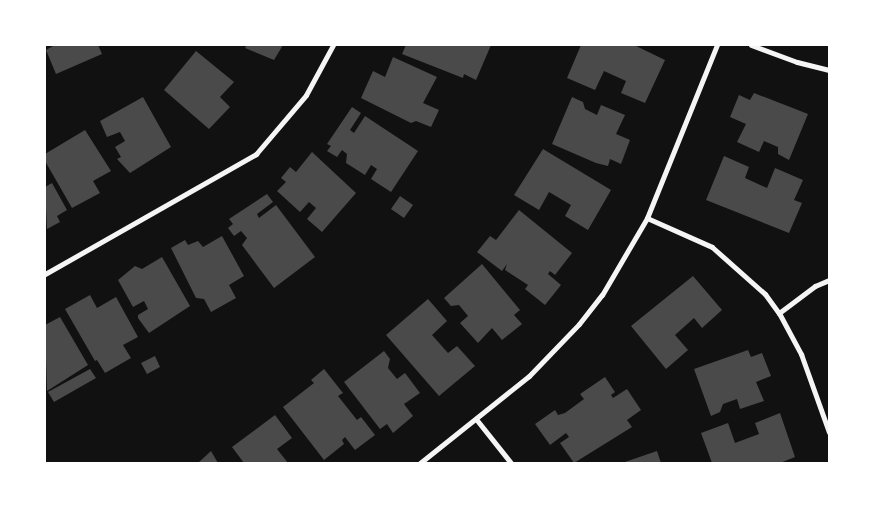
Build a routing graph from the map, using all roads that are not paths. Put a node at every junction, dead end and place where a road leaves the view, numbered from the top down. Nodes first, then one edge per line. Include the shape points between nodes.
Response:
1 (333, 45) edge
2 (717, 45) edge
3 (751, 45) edge
4 (829, 70) edge
5 (647, 218) junction
6 (45, 274) edge
7 (829, 280) edge
8 (779, 313) junction
9 (476, 419) junction
10 (829, 432) edge
11 (420, 463) edge
12 (511, 463) edge

1 - 6 street via 306,95 256,154
2 - 5 street
3 - 4 street
5 - 8 street via 712,247 749,277
5 - 9 street via 624,262 579,324 529,376
7 - 8 street via 815,286
8 - 10 street via 801,354
9 - 11 street
9 - 12 street

